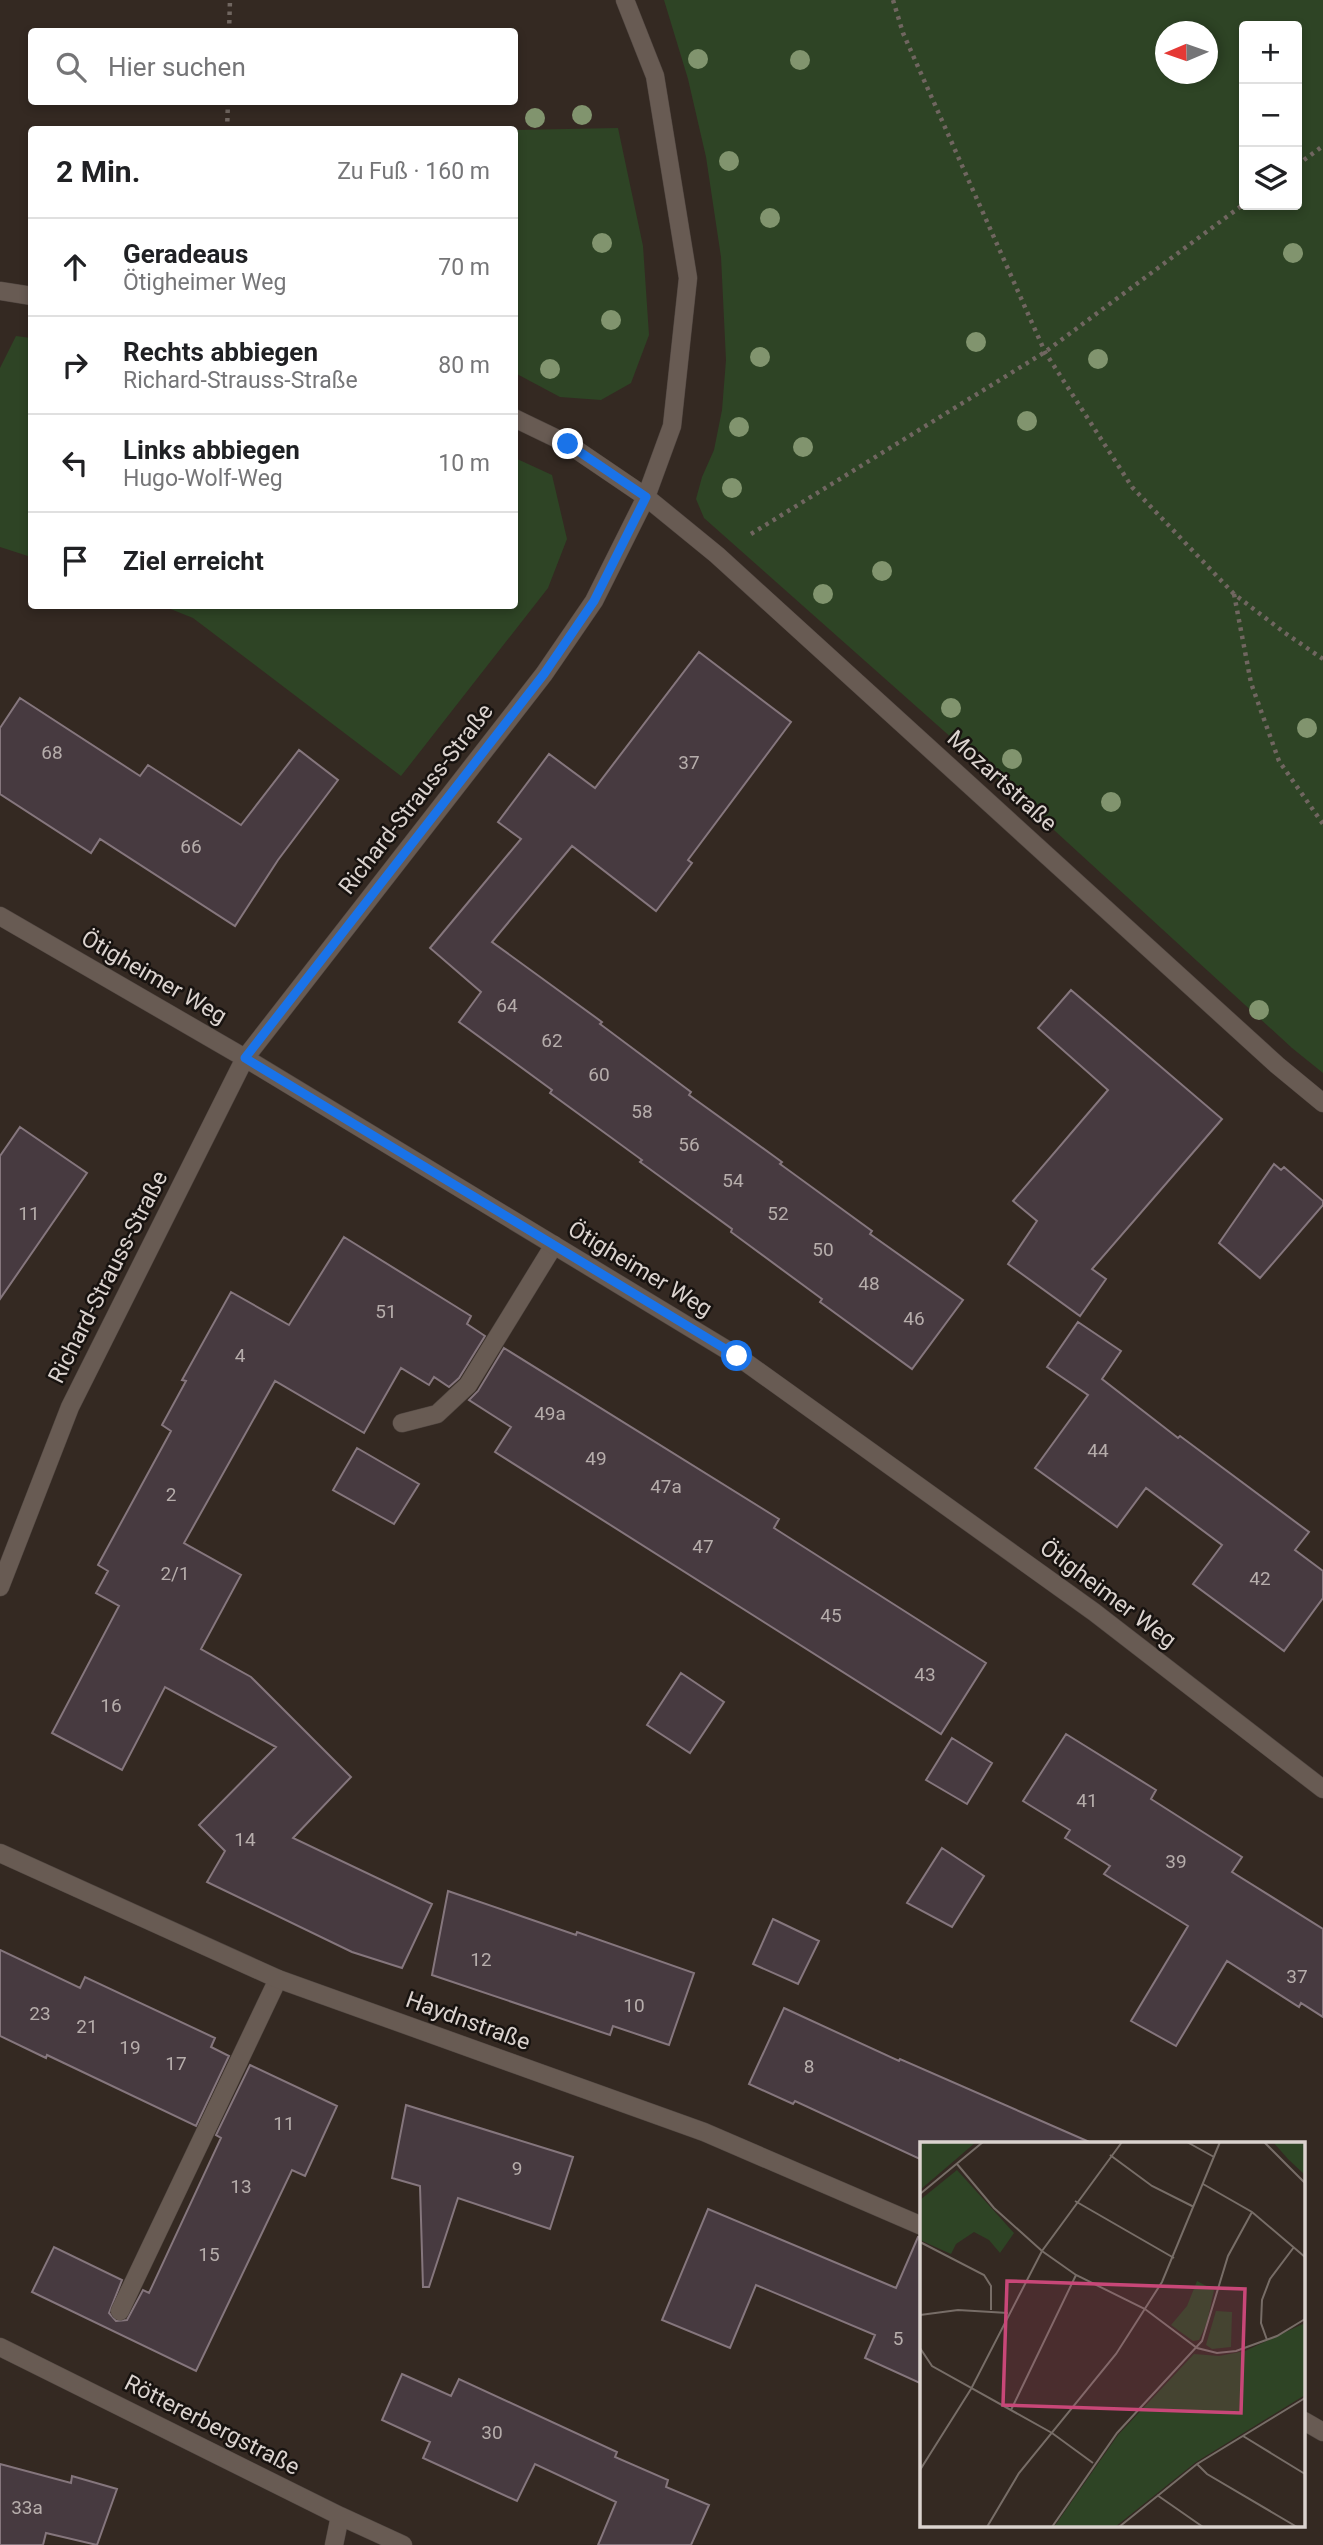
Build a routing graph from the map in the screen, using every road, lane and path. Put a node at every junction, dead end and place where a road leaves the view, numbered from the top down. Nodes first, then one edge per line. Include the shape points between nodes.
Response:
1 (230, 0) edge
2 (625, 0) edge
3 (893, 0) edge
4 (229, 28) edge
5 (228, 105) edge
6 (227, 126) edge
7 (1323, 146) edge
8 (1302, 161) edge
9 (1239, 208) edge
10 (0, 291) edge
11 (28, 295) edge
12 (1045, 352) junction
13 (518, 420) edge
14 (646, 497) junction
15 (717, 555) junction
16 (1234, 594) junction
17 (1323, 659) edge
18 (1323, 824) edge
19 (0, 916) edge
20 (245, 1058) junction
21 (1323, 1103) edge
22 (554, 1245) junction
23 (402, 1423) dead end
24 (0, 1587) edge
25 (1323, 1789) edge
26 (0, 1853) edge
27 (278, 1979) junction
28 (920, 2225) edge
29 (120, 2311) dead end
30 (0, 2347) edge
31 (1306, 2422) edge
32 (1323, 2432) edge
33 (340, 2516) junction
34 (334, 2545) edge
35 (403, 2545) edge

1 - 4 path
2 - 14 street, Richard-Strauss-Straße via 655,76 688,278 672,426
3 - 12 path via 903,33
5 - 6 path
7 - 8 path
9 - 12 path
10 - 11 street
12 - 15 path
12 - 16 path via 1132,487
13 - 14 street, Mozartstraße via 568,444
14 - 15 street, Mozartstraße
14 - 20 street, Richard-Strauss-Straße via 594,601 544,674
15 - 21 street, Mozartstraße
16 - 17 path
16 - 18 path via 1251,683 1279,761
19 - 20 street, Ötigheimer Weg
20 - 22 street, Ötigheimer Weg
20 - 24 street, Richard-Strauss-Straße via 70,1407
22 - 23 street via 468,1385 436,1414
22 - 25 street, Ötigheimer Weg via 737,1356 1094,1612
26 - 27 street, Haydnstraße
27 - 28 street, Haydnstraße via 704,2132
27 - 29 street
30 - 33 street, Röttererbergstraße
31 - 32 street
33 - 34 street
33 - 35 street, Röttererbergstraße

